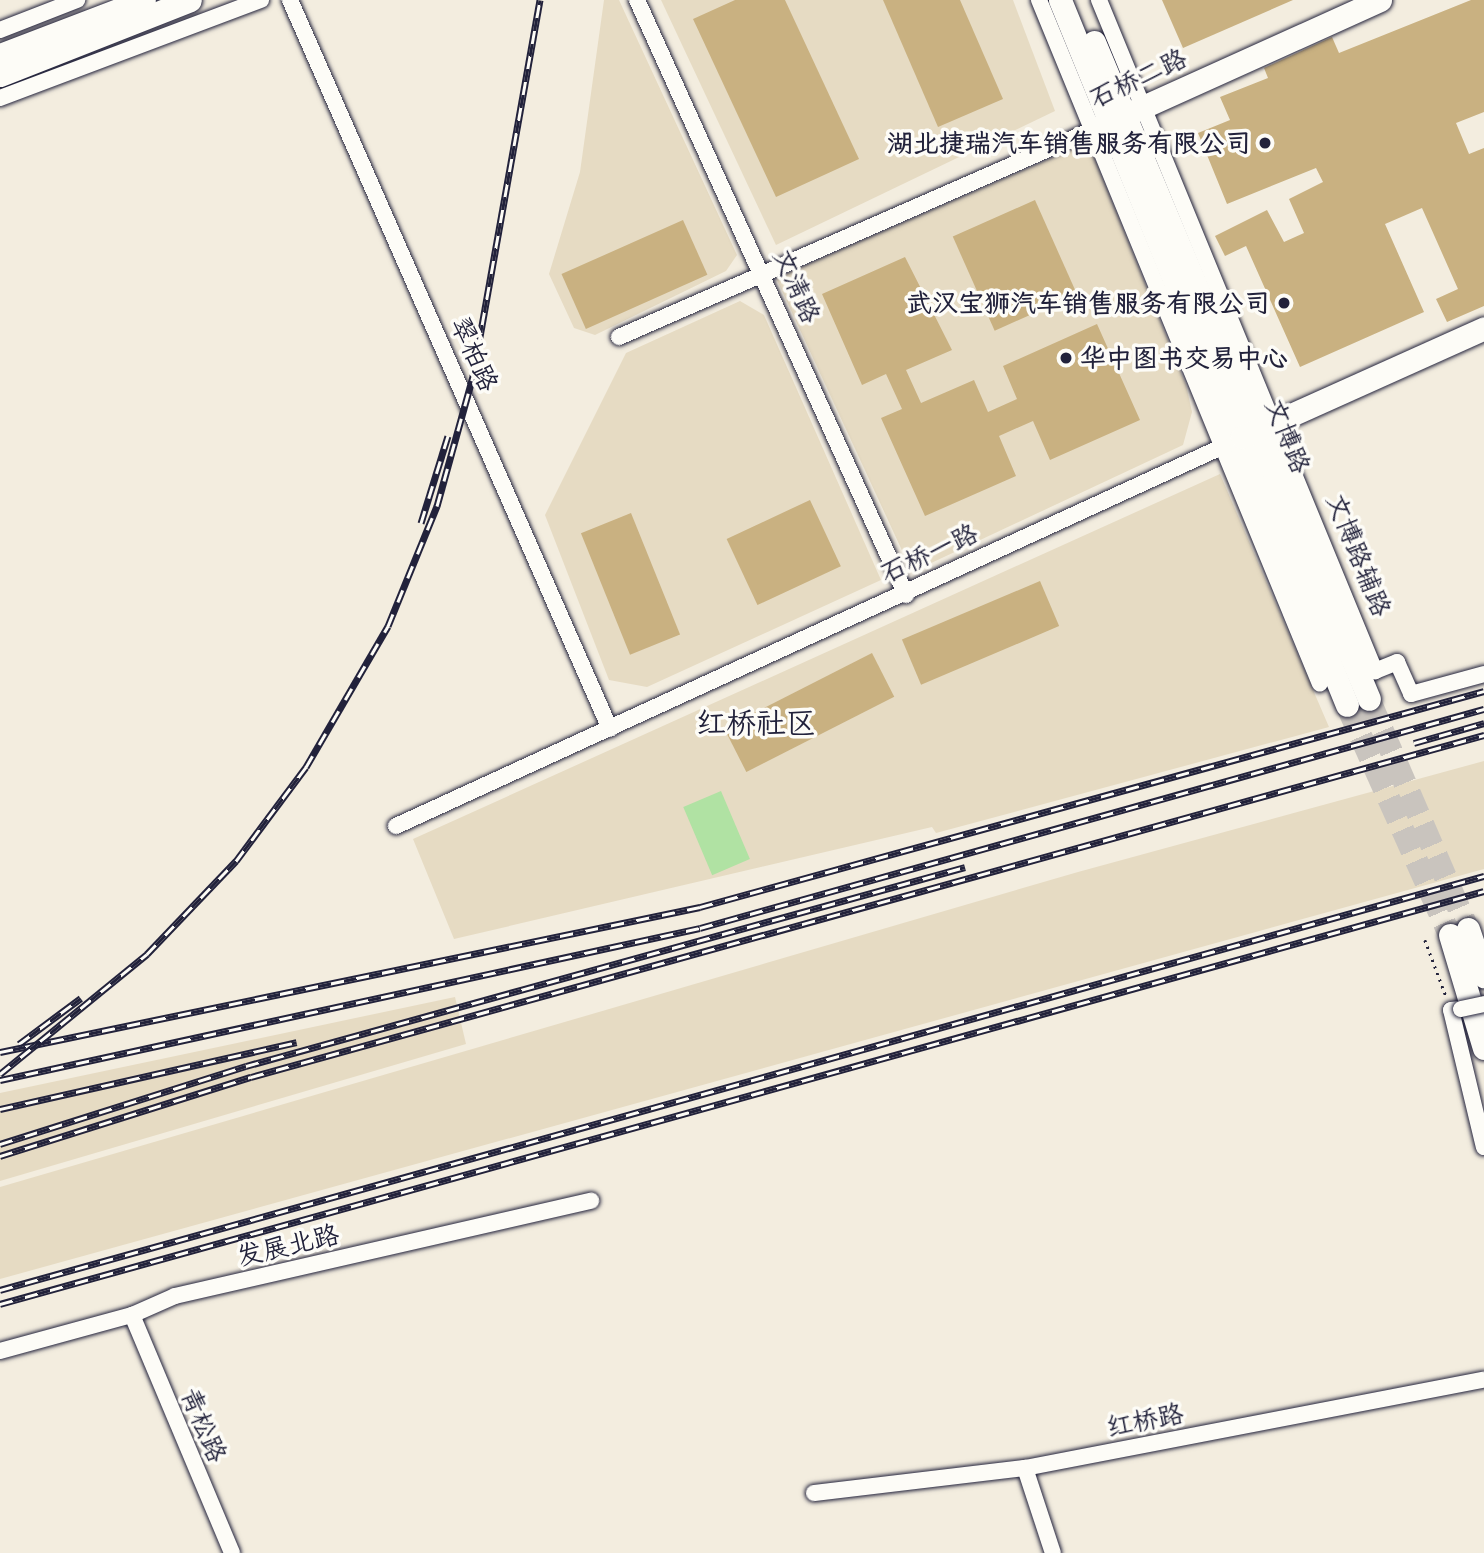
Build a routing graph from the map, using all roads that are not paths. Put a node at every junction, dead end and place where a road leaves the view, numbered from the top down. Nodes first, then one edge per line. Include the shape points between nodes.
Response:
1 (77, 0) edge
2 (144, 0) edge
3 (190, 0) edge
4 (261, 0) edge
5 (290, 0) edge
6 (637, 0) edge
7 (1039, 0) edge
8 (1060, 0) edge
9 (1077, 0) edge
10 (1099, 0) edge
11 (1380, 0) edge
12 (0, 30) edge
13 (0, 55) edge
14 (0, 75) edge
15 (0, 98) edge
16 (1117, 119) junction
17 (765, 273) junction
18 (1484, 328) edge
19 (619, 337) dead end
20 (1247, 434) junction
21 (906, 595) junction
22 (1484, 674) edge
23 (1320, 684) dead end
24 (1358, 702) tunnel mouth
25 (610, 729) junction
26 (396, 827) dead end
27 (1484, 976) edge
28 (1484, 1004) edge
29 (1484, 1048) edge
30 (1484, 1147) edge
31 (591, 1201) dead end
32 (132, 1315) junction
33 (0, 1351) edge
34 (1484, 1380) edge
35 (1025, 1468) junction
36 (814, 1493) dead end
37 (232, 1553) edge
38 (1053, 1553) edge

1 - 12 street
2 - 13 main road
3 - 14 main road
4 - 15 street
5 - 25 street, 翠柏路
6 - 17 street, 文清路
7 - 16 street
8 - 16 main road, 文博路
9 - 16 main road, 文博路
10 - 16 street
11 - 16 main road, 石桥二路
16 - 17 street, 石桥二路
16 - 20 main road, 文博路
16 - 20 street
17 - 19 street, 石桥二路
17 - 21 street, 文清路
18 - 20 main road, 石桥一路
20 - 21 street, 石桥一路
20 - 22 street, 文博路辅路 via 1375,671 1397,662 1411,694
20 - 23 street
20 - 24 main road, 文博路
21 - 25 street, 石桥一路
25 - 26 street, 石桥一路
27 - 29 main road via 1459,932
28 - 30 street, bridge via 1456,1010
31 - 32 street, 发展北路 via 175,1296
32 - 33 street, 发展北路
32 - 37 street, 青松路
34 - 35 street, 红桥路
35 - 36 street, 红桥路
35 - 38 street

